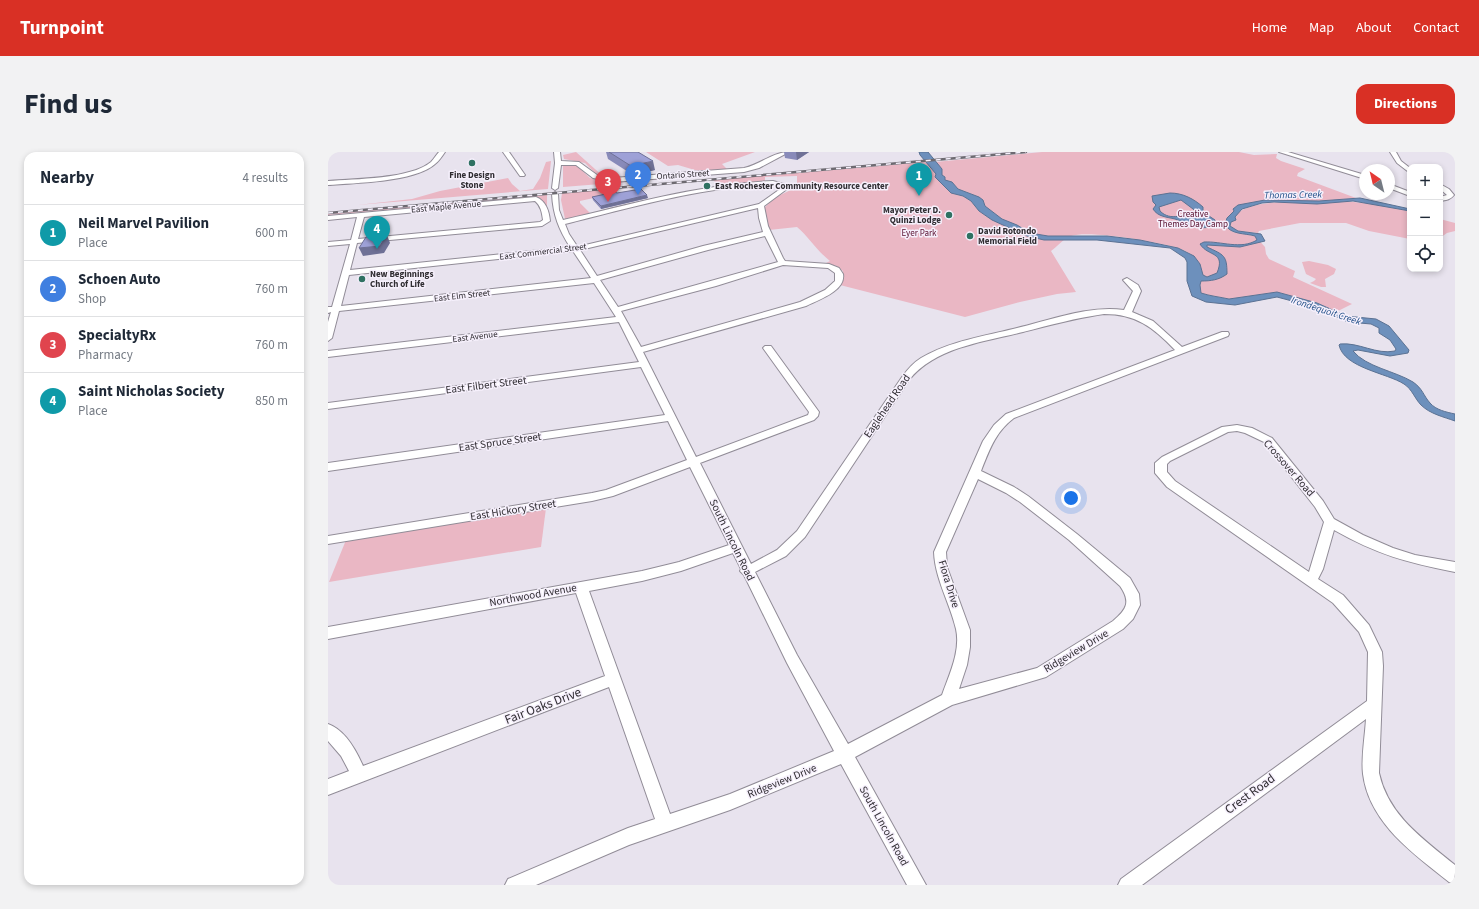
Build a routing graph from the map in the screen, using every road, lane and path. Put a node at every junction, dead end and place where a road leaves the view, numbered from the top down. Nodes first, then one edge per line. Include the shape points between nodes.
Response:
1 (442, 152) edge
2 (506, 152) edge
3 (557, 152) edge
4 (786, 152) edge
5 (1282, 152) edge
6 (1393, 152) edge
7 (558, 163) junction
8 (1407, 169) edge
9 (522, 175) dead end
10 (1359, 175) edge
11 (328, 183) edge
12 (1395, 188) edge
13 (1443, 188) edge
14 (1407, 193) edge
15 (1443, 199) edge
16 (761, 205) junction
17 (361, 215) junction
18 (328, 218) edge
19 (560, 223) junction
20 (768, 233) junction
21 (353, 242) junction
22 (328, 244) edge
23 (574, 249) junction
24 (783, 263) junction
25 (345, 273) junction
26 (594, 279) junction
27 (1127, 280) dead end
28 (332, 310) edge
29 (1127, 313) junction
30 (619, 315) junction
31 (1225, 334) dead end
32 (328, 338) edge
33 (768, 348) dead end
34 (1180, 350) junction
35 (638, 351) junction
36 (328, 354) edge
37 (644, 364) junction
38 (328, 406) edge
39 (672, 417) junction
40 (694, 462) junction
41 (328, 467) edge
42 (975, 473) junction
43 (1330, 522) junction
44 (328, 540) edge
45 (735, 547) junction
46 (1455, 567) edge
47 (746, 571) junction
48 (1310, 580) junction
49 (581, 587) junction
50 (328, 633) edge
51 (614, 679) junction
52 (948, 698) junction
53 (1374, 704) junction
54 (328, 731) edge
55 (845, 754) junction
56 (358, 776) junction
57 (328, 787) edge
58 (665, 824) junction
59 (1455, 876) edge
60 (514, 885) edge
61 (917, 885) edge
62 (1127, 885) edge

1 - 11 street via 430,165 409,173
2 - 9 street
3 - 7 street, South Lincoln Road
4 - 7 street, Ontario Street via 744,170 613,180 595,177 577,163
5 - 10 street
6 - 8 street
7 - 19 street, South Lincoln Road via 555,191
12 - 14 street
13 - 15 street via 1451,195
16 - 19 street via 788,186 760,182 727,186
16 - 20 street via 761,214
16 - 23 street, East Commercial Street
17 - 18 street, East Maple Avenue
17 - 21 street
17 - 21 street, East Maple Avenue via 538,200 547,221
19 - 23 street, South Lincoln Road
20 - 24 street
20 - 26 street, East Elm Street
21 - 22 street
21 - 25 street
23 - 25 street, East Commercial Street
23 - 26 street, South Lincoln Road
24 - 30 street, East Avenue
24 - 35 street via 829,266 836,269 840,278 836,286 828,292 803,304
25 - 28 street
26 - 28 street, East Elm Street
26 - 30 street, South Lincoln Road
27 - 29 street via 1137,290
28 - 32 street
29 - 34 street via 1158,328
29 - 47 street, Eaglehead Road via 1101,313 1057,320 955,347 916,366 796,541 782,554
30 - 35 street, South Lincoln Road
30 - 36 street, East Avenue
31 - 34 street
33 - 40 street, East Hickory Street via 814,412 813,416
34 - 42 street via 1010,416 992,433
35 - 37 street, South Lincoln Road
37 - 38 street, East Filbert Street
37 - 39 street, South Lincoln Road
39 - 40 street, South Lincoln Road
39 - 41 street, East Spruce Street
40 - 44 street, East Hickory Street via 592,498
40 - 45 street, South Lincoln Road
42 - 52 street, Fiora Drive via 940,552 941,567 963,630 960,665
42 - 52 street, Ridgeview Drive via 1010,490 1037,508 1125,582 1134,599 1128,617 1118,626 1048,670
43 - 46 street via 1359,539 1399,555
43 - 48 street via 1317,569
43 - 48 street, Crossover Road via 1272,444 1248,430 1237,428 1222,431 1166,459 1160,466 1163,476 1171,484
45 - 47 street, South Lincoln Road
45 - 49 street, Northwood Avenue via 663,571
47 - 55 street, South Lincoln Road
48 - 53 street, Crossover Road via 1348,609 1370,640 1376,666
49 - 50 street, Northwood Avenue
49 - 51 street
51 - 56 street, Fair Oaks Drive
51 - 58 street
52 - 55 street, Ridgeview Drive
53 - 59 street, Crossover Road via 1371,773 1375,794 1384,810 1399,827
53 - 62 street, Crest Road
54 - 56 street via 353,760
55 - 58 street, Ridgeview Drive via 730,802
55 - 61 street, South Lincoln Road
56 - 57 street, Fair Oaks Drive
58 - 60 street, Ridgeview Drive

